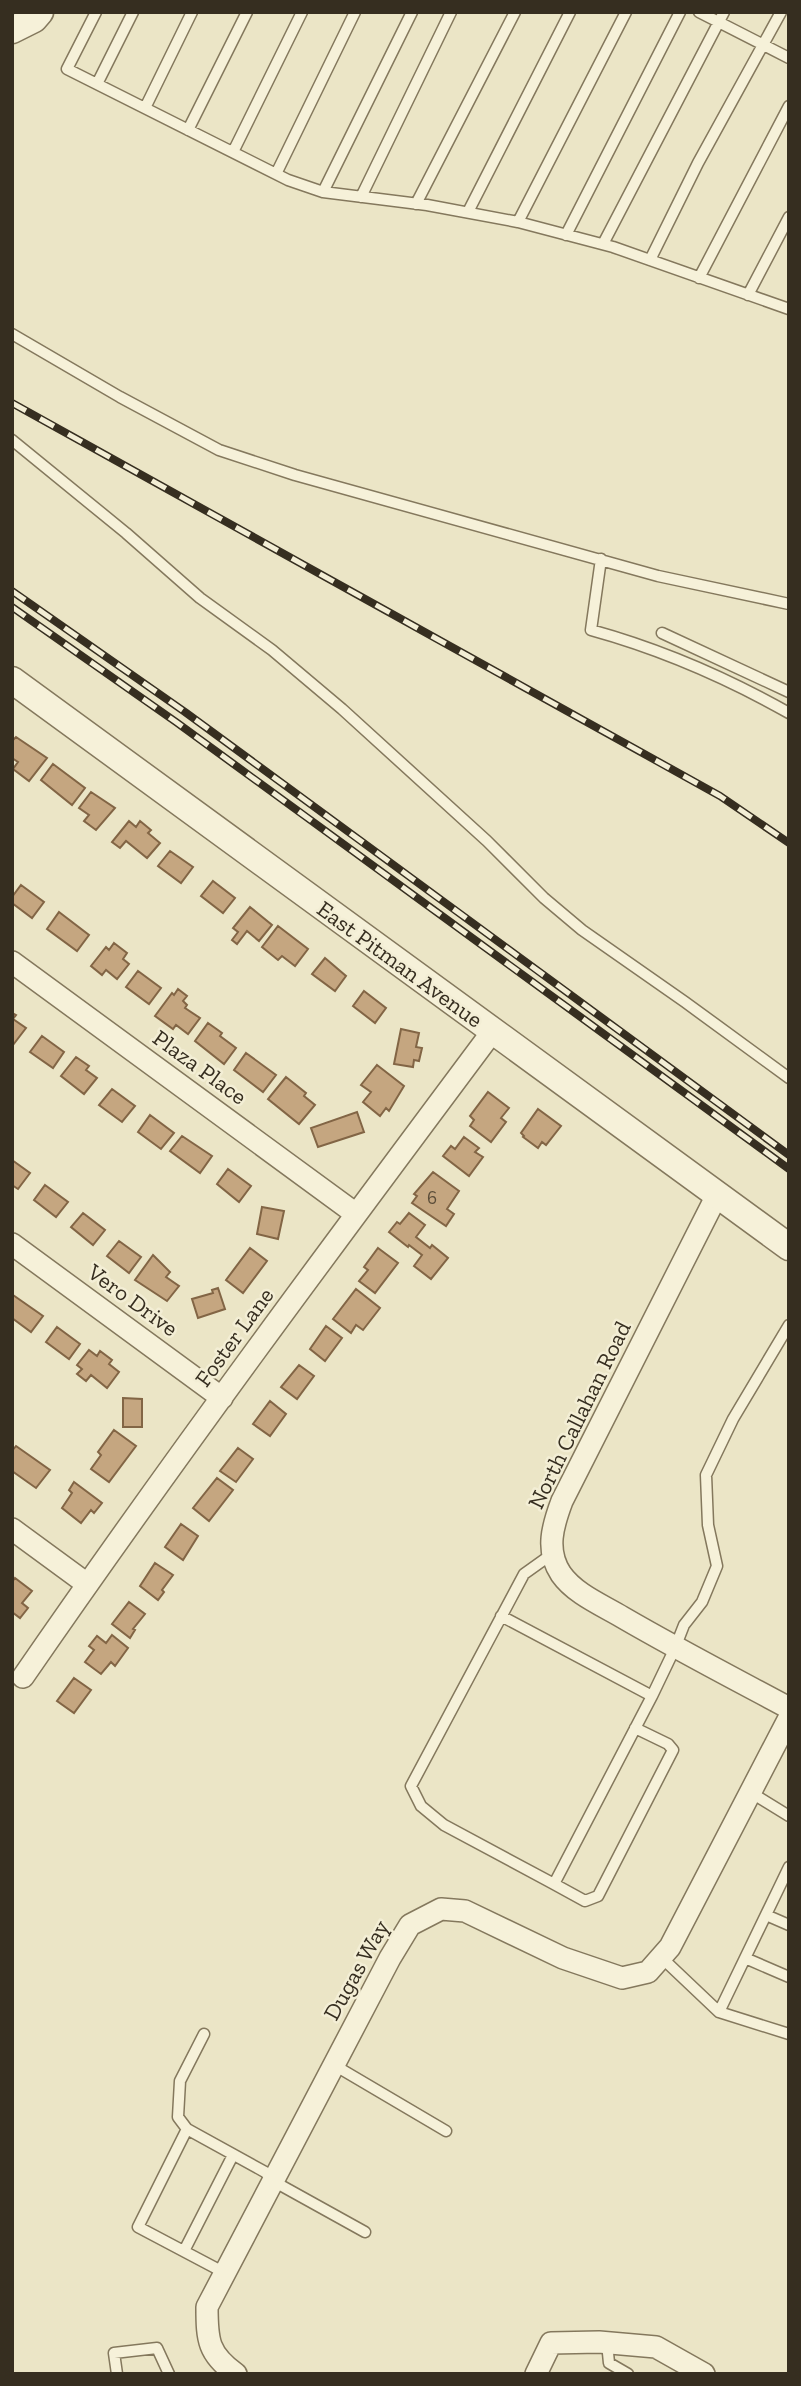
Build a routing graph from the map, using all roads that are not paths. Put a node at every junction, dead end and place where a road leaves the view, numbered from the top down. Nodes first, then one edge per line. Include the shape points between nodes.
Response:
1 (40, 12) edge
2 (96, 12) edge
3 (133, 12) edge
4 (192, 12) edge
5 (247, 12) edge
6 (302, 12) edge
7 (355, 12) edge
8 (412, 12) edge
9 (452, 12) edge
10 (515, 12) edge
11 (570, 12) edge
12 (626, 12) edge
13 (680, 12) edge
14 (699, 12) edge
15 (781, 12) edge
16 (721, 17) edge
17 (12, 30) edge
18 (764, 46) junction
19 (789, 58) edge
20 (97, 84) junction
21 (789, 106) edge
22 (145, 108) junction
23 (188, 130) junction
24 (233, 152) junction
25 (276, 174) junction
26 (323, 192) junction
27 (361, 197) junction
28 (416, 204) junction
29 (468, 212) junction
30 (789, 217) edge
31 (518, 222) junction
32 (566, 234) junction
33 (603, 244) junction
34 (650, 260) junction
35 (699, 278) junction
36 (748, 295) junction
37 (789, 309) edge
38 (12, 334) edge
39 (12, 440) edge
40 (601, 559) junction
41 (789, 604) edge
42 (662, 633) dead end
43 (12, 680) edge
44 (789, 692) edge
45 (789, 713) edge
46 (12, 962) edge
47 (492, 1032) junction
48 (789, 1078) edge
49 (717, 1195) junction
50 (356, 1214) junction
51 (12, 1244) edge
52 (789, 1247) edge
53 (789, 1325) edge
54 (222, 1398) junction
55 (12, 1529) edge
56 (552, 1554) junction
57 (87, 1584) junction
58 (501, 1616) junction
59 (675, 1648) junction
60 (23, 1677) dead end
61 (652, 1696) junction
62 (789, 1708) edge
63 (789, 1718) edge
64 (635, 1728) junction
65 (750, 1792) junction
66 (789, 1816) edge
67 (789, 1867) edge
68 (554, 1884) junction
69 (766, 1915) junction
70 (789, 1925) edge
71 (661, 1957) junction
72 (745, 1958) junction
73 (789, 1977) edge
74 (719, 2012) junction
75 (204, 2034) dead end
76 (789, 2034) edge
77 (334, 2065) junction
78 (187, 2129) junction
79 (446, 2131) dead end
80 (233, 2155) junction
81 (273, 2181) junction
82 (365, 2232) dead end
83 (184, 2251) junction
84 (225, 2273) junction
85 (607, 2343) junction
86 (117, 2374) edge
87 (169, 2374) edge
88 (236, 2374) edge
89 (536, 2374) edge
90 (628, 2374) edge
91 (704, 2374) edge

1 - 17 street
2 - 20 lane via 67,69
3 - 20 lane
4 - 22 lane
5 - 23 lane
6 - 24 lane
7 - 25 lane
8 - 26 lane
9 - 27 lane
10 - 28 lane
11 - 29 lane
12 - 31 lane
13 - 32 lane
14 - 16 lane
15 - 18 lane
16 - 18 lane
16 - 33 lane
18 - 19 lane
18 - 34 lane
20 - 22 lane
21 - 35 lane
22 - 23 lane
23 - 24 lane
24 - 25 lane
25 - 26 lane
26 - 27 lane
27 - 28 lane
28 - 29 lane
29 - 31 lane
30 - 36 lane
31 - 32 lane
32 - 33 lane
33 - 34 lane
34 - 35 lane
35 - 36 lane
36 - 37 lane
38 - 40 lane via 219,450
39 - 48 lane via 200,598 342,709 582,930
40 - 41 lane
40 - 45 lane via 591,630 643,644
42 - 44 lane
43 - 47 street, East Pitman Avenue
46 - 50 street, Plaza Place
47 - 49 street, East Pitman Avenue
47 - 50 street, Foster Lane
49 - 52 street, East Pitman Avenue
49 - 56 street, North Callahan Road via 562,1501
50 - 54 street, Foster Lane
51 - 54 street, Vero Drive
53 - 59 lane via 706,1475 708,1525 717,1566
54 - 57 street, Foster Lane
55 - 57 street
56 - 58 lane via 524,1574
56 - 59 street via 561,1574 580,1592
57 - 60 street, Foster Lane
58 - 61 lane
58 - 68 lane via 411,1786 421,1806 444,1825
59 - 61 lane
59 - 62 street
61 - 64 lane
63 - 65 street, Dugas Way
64 - 68 lane
64 - 68 lane via 673,1750 598,1896 585,1901
65 - 66 lane
65 - 71 street, Dugas Way
67 - 69 lane
69 - 70 lane
69 - 72 lane
71 - 74 lane
71 - 77 street, Dugas Way via 648,1972 622,1978 563,1958 465,1911 441,1909 410,1925
72 - 73 lane
72 - 74 lane
74 - 76 lane
75 - 78 lane via 180,2081 178,2117
77 - 79 lane
77 - 81 street, Dugas Way
78 - 80 lane
78 - 83 lane via 138,2227
80 - 81 lane
80 - 83 lane
81 - 82 lane
81 - 84 street, Dugas Way
83 - 84 lane
84 - 88 street, Dugas Way via 207,2307 207,2339 223,2364
85 - 89 street via 551,2343
85 - 90 lane via 609,2363
85 - 91 street via 656,2347
86 - 87 lane via 114,2353 157,2348

